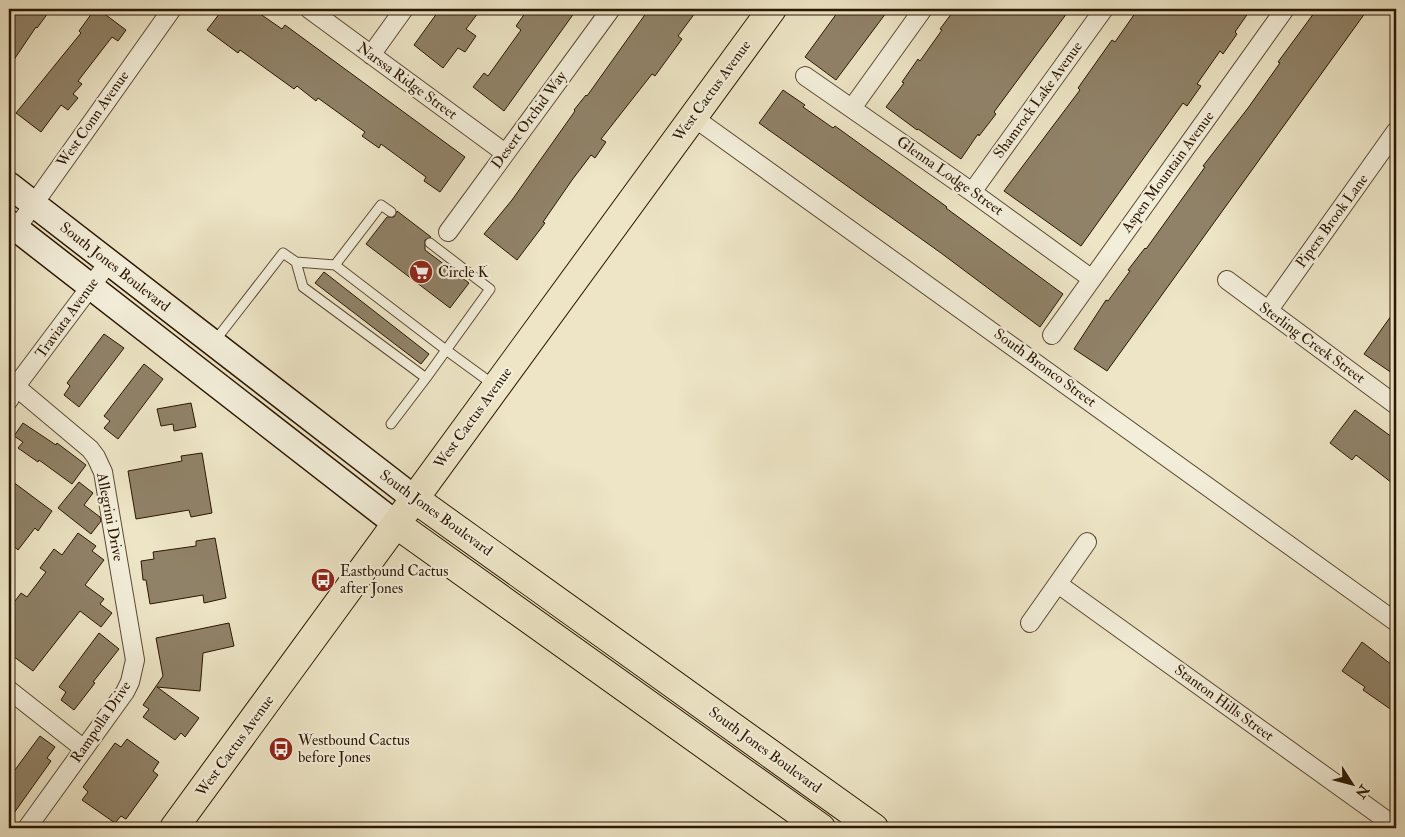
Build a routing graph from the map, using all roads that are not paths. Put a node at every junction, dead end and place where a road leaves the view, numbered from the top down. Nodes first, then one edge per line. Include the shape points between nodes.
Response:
1 (172, 9) edge
2 (309, 9) edge
3 (404, 9) edge
4 (611, 9) edge
5 (772, 9) edge
6 (923, 9) edge
7 (1104, 9) edge
8 (1285, 9) edge
9 (371, 55) junction
10 (806, 76) dead end
11 (852, 108) junction
12 (693, 117) junction
13 (1396, 131) edge
14 (505, 153) junction
15 (9, 185) edge
16 (972, 192) junction
17 (33, 204) junction
18 (391, 212) dead end
19 (12, 226) edge
20 (448, 232) dead end
21 (430, 243) dead end
22 (109, 262) junction
23 (296, 262) junction
24 (335, 265) junction
25 (1092, 279) junction
26 (1227, 280) dead end
27 (90, 287) junction
28 (1268, 311) junction
29 (1052, 335) dead end
30 (213, 343) junction
31 (446, 350) junction
32 (426, 378) junction
33 (496, 386) junction
34 (11, 389) edge
35 (1396, 405) edge
36 (391, 424) dead end
37 (415, 499) junction
38 (396, 524) junction
39 (1087, 542) dead end
40 (121, 574) joint
41 (1058, 584) junction
42 (1396, 622) edge
43 (1030, 623) dead end
44 (9, 690) edge
45 (84, 748) junction
46 (1390, 821) edge
47 (26, 828) edge
48 (174, 828) edge
49 (821, 828) edge
50 (874, 828) edge

1 - 17 street, West Conn Avenue
2 - 9 street, Narssa Ridge Street
3 - 9 street
4 - 14 street, Desert Orchid Way
5 - 12 main road, West Cactus Avenue
6 - 11 street
7 - 16 street, Shamrock Lake Avenue
8 - 25 street, Aspen Mountain Avenue
9 - 14 street, Narssa Ridge Street
10 - 11 street, Glenna Lodge Street
11 - 16 street, Glenna Lodge Street
12 - 33 main road, West Cactus Avenue
12 - 42 street, South Bronco Street
13 - 28 street, Pipers Brook Lane
14 - 20 street, Desert Orchid Way
15 - 17 main road, South Jones Boulevard
16 - 25 street, Glenna Lodge Street
17 - 19 street, West Conn Avenue
17 - 22 main road, South Jones Boulevard
18 - 24 lane via 381,205
19 - 27 main road, South Jones Boulevard
21 - 31 lane via 490,289
22 - 27 street, Traviata Avenue
22 - 30 main road, South Jones Boulevard
23 - 24 lane
23 - 30 lane via 283,253
23 - 32 lane via 303,287
24 - 31 lane
25 - 29 street, Aspen Mountain Avenue
26 - 28 street, Sterling Creek Street
27 - 34 street, Traviata Avenue
27 - 38 main road, South Jones Boulevard
28 - 35 street, Sterling Creek Street
30 - 37 main road, South Jones Boulevard
31 - 32 lane
31 - 33 lane
32 - 36 lane
33 - 37 main road, West Cactus Avenue
34 - 40 street, Allegrini Drive via 96,457 103,472
37 - 38 main road, West Cactus Avenue
37 - 50 main road, South Jones Boulevard
38 - 48 main road, West Cactus Avenue
38 - 49 main road, South Jones Boulevard
39 - 41 street
40 - 45 street, Rampolla Drive via 135,660 133,671 125,692
41 - 43 street
41 - 46 street, Stanton Hills Street
44 - 45 street
45 - 47 street, Rampolla Drive

